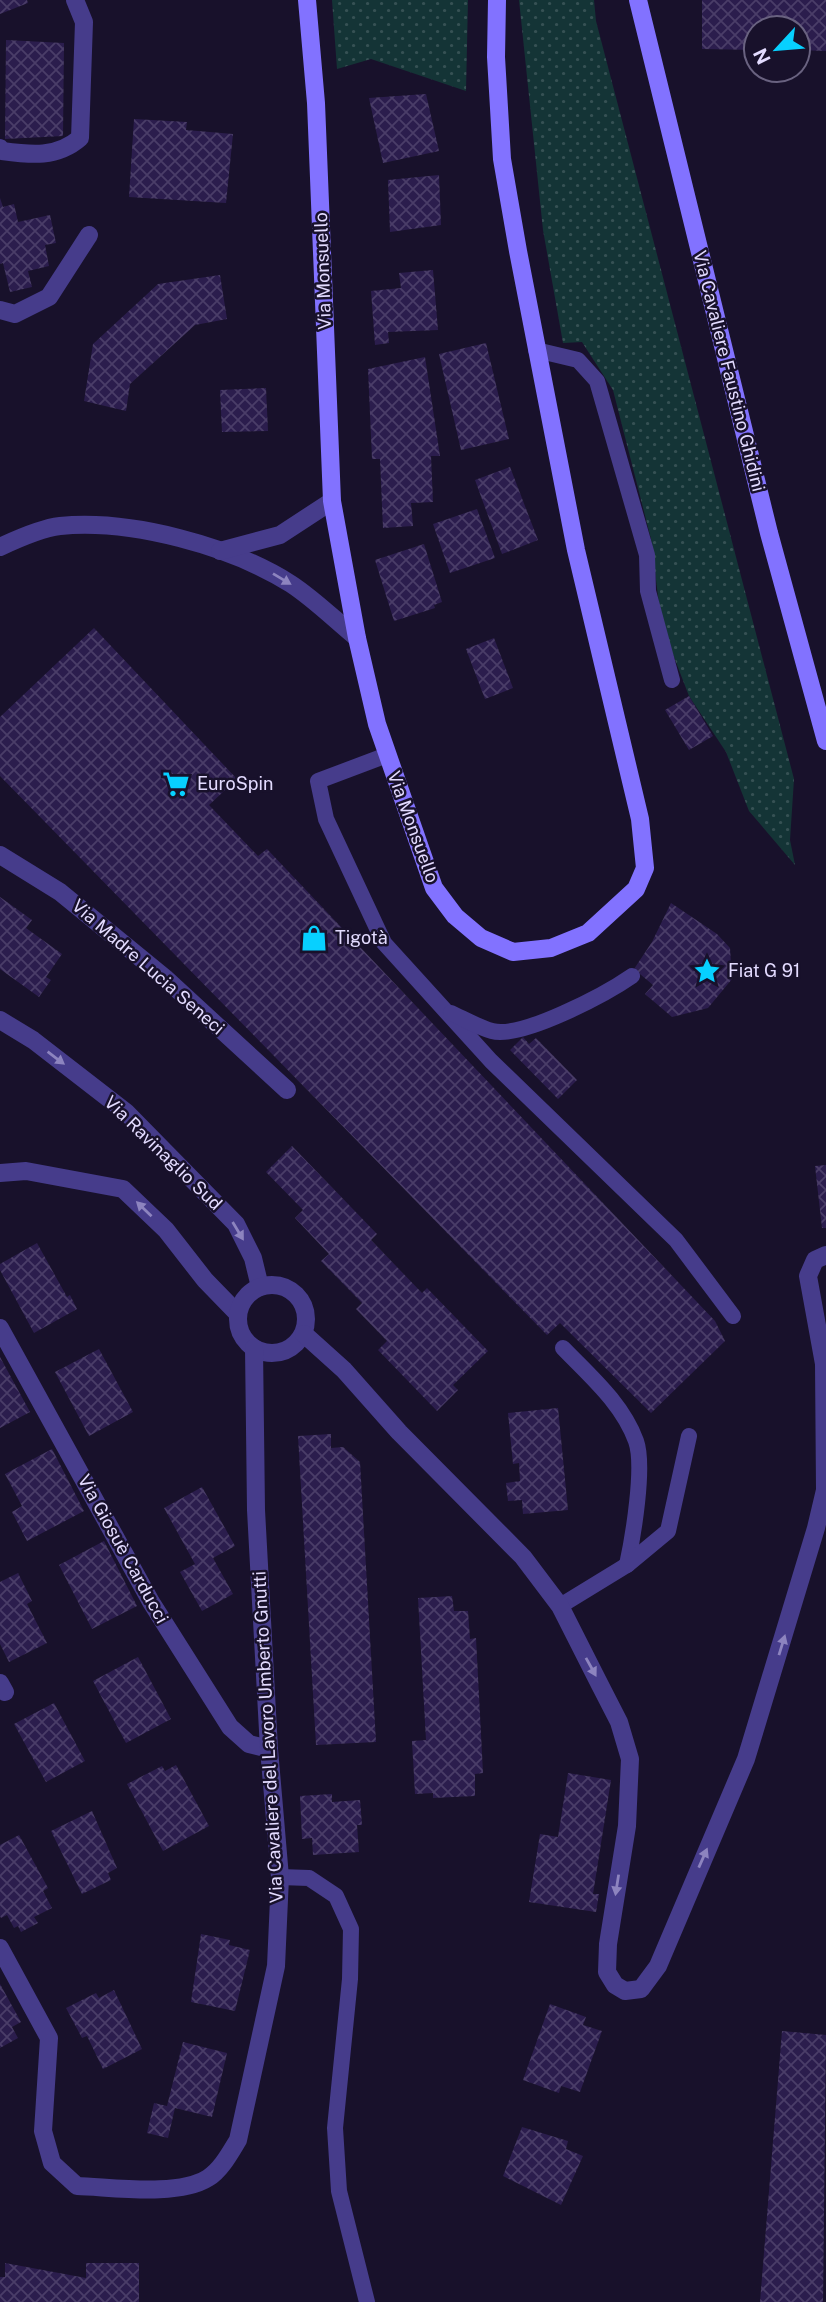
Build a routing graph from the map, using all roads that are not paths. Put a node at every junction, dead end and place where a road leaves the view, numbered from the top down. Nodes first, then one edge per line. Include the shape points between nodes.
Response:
1 (75, 0) edge
2 (307, 0) edge
3 (497, 0) edge
4 (638, 0) edge
5 (0, 148) edge
6 (89, 235) dead end
7 (0, 310) edge
8 (536, 350) junction
9 (332, 501) junction
10 (0, 547) edge
11 (220, 551) junction
12 (357, 638) junction
13 (673, 680) dead end
14 (826, 741) edge
15 (387, 755) junction
16 (0, 855) edge
17 (632, 976) dead end
18 (447, 1012) junction
19 (0, 1020) edge
20 (287, 1090) dead end
21 (0, 1173) edge
22 (826, 1255) edge
23 (260, 1287) junction
24 (238, 1314) junction
25 (733, 1316) dead end
26 (0, 1328) edge
27 (304, 1334) junction
28 (563, 1348) dead end
29 (254, 1349) junction
30 (689, 1436) dead end
31 (627, 1564) junction
32 (560, 1606) junction
33 (268, 1749) junction
34 (280, 1877) junction
35 (0, 1948) edge
36 (366, 2302) edge

1 - 5 street via 84,22 80,138 66,150 54,152 28,155
2 - 9 main road, Via Monsuello via 316,103
3 - 8 main road, Via Monsuello via 502,159
4 - 14 main road, Via Cavaliere Faustino Ghidini via 766,520
6 - 7 street via 50,297 15,314
8 - 13 lane via 578,360 597,381 647,555 648,591
8 - 15 main road, Via Monsuello via 576,550 639,819 645,867 636,889 588,933 551,948 513,952 481,938 455,916 434,888
9 - 11 street via 280,535
9 - 12 main road, Via Monsuello
10 - 11 street via 58,526 128,527
11 -> 12 street via 293,586
12 - 15 main road, Via Monsuello
15 - 18 lane via 318,781 326,819 384,943
16 - 20 street, Via Madre Lucia Seneci via 71,900 165,978
17 - 18 lane via 603,996 528,1026 494,1032
18 - 25 lane via 491,1061 676,1240
19 -> 23 street, Via Ravinaglio Sud via 127,1112 236,1224 253,1258
24 -> 21 street via 166,1230 123,1189 26,1171
32 -> 22 street via 619,1722 630,1759 627,1826 607,1972 614,1985 625,1991 641,1989 658,1966 746,1759 816,1528 825,1490 824,1364 808,1276 815,1260
23 - 24 street via 245,1298
23 - 27 street via 283,1286 293,1292 306,1311
24 - 29 street, Via Cavaliere del Lavoro Umberto Gnutti via 240,1334
26 - 33 street, Via Giosuè Carducci via 151,1602 230,1727 249,1744
27 - 29 street via 286,1351
27 - 32 street via 523,1557
28 - 31 lane via 613,1400 636,1443 635,1528
29 - 33 street, Via Cavaliere del Lavoro Umberto Gnutti
30 - 31 lane via 668,1531
31 - 32 lane
33 - 34 street, Via Cavaliere del Lavoro Umberto Gnutti
34 - 35 street, Via Cavaliere del Lavoro Umberto Gnutti via 276,1966 238,2140 207,2179 178,2188 77,2186 52,2163 43,2131 48,2038
34 - 36 lane via 309,1878 336,1896 351,1929 335,2128 339,2191

